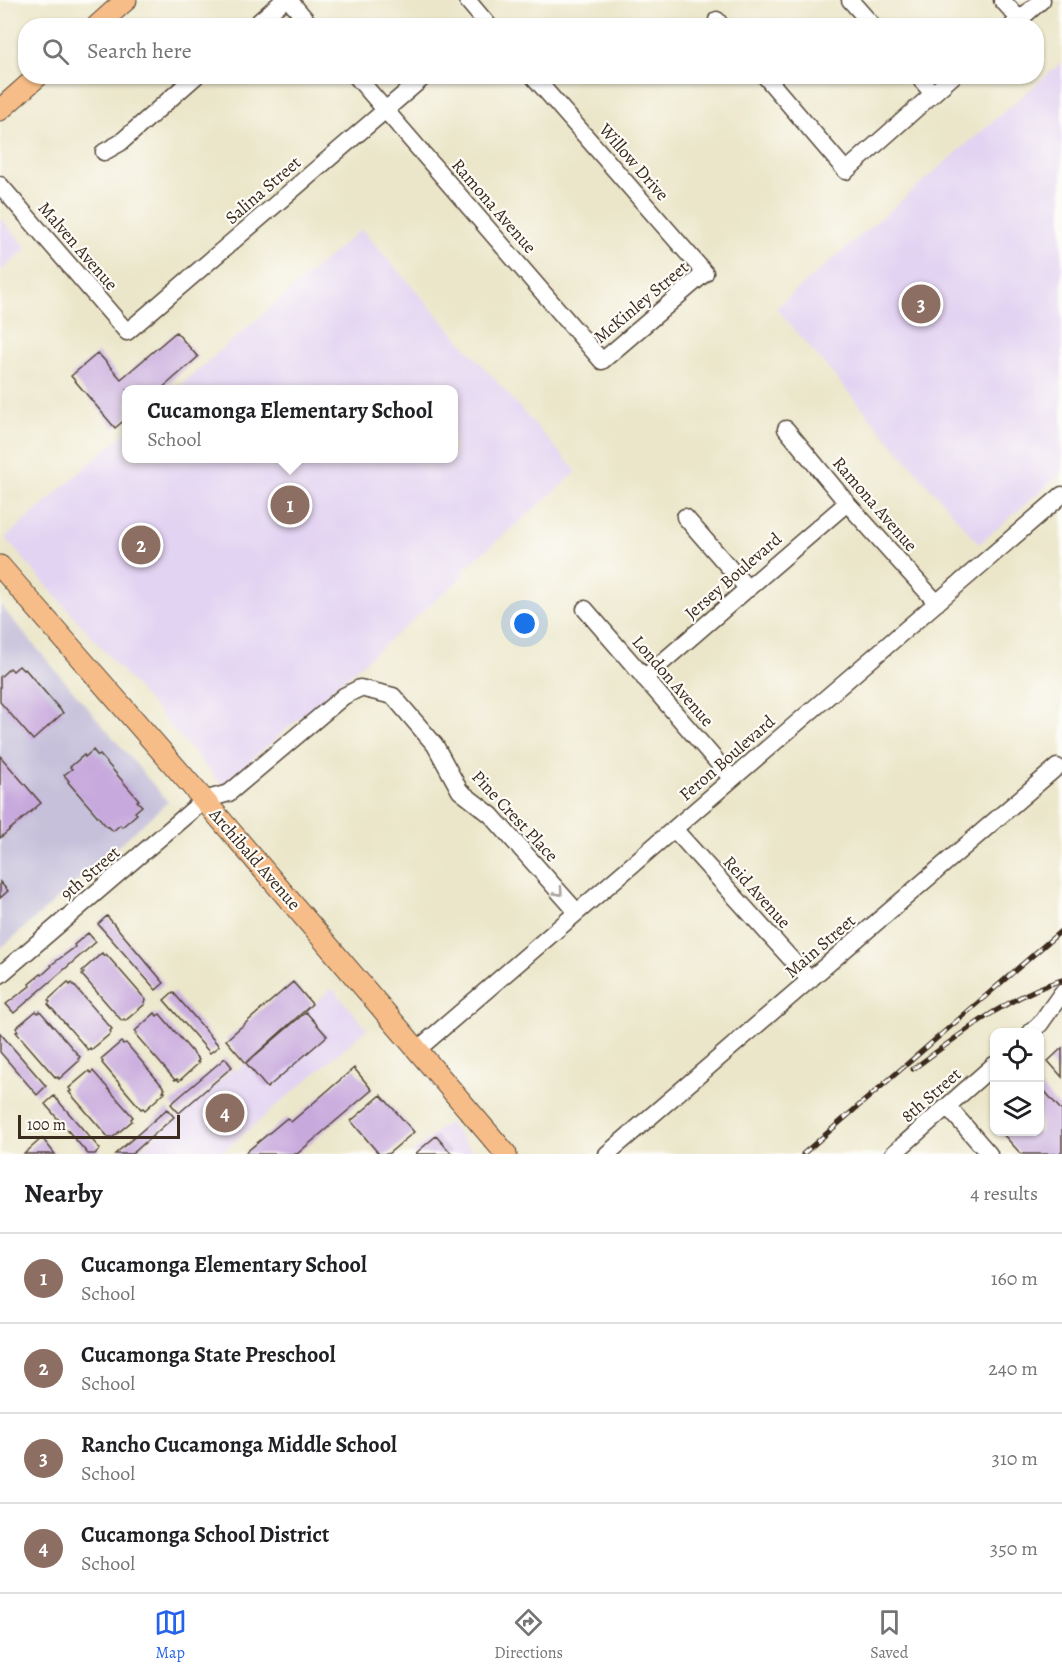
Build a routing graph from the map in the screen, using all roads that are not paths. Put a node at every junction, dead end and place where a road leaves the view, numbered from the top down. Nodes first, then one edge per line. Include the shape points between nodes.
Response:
1 (126, 0) edge
2 (284, 0) edge
3 (289, 0) edge
4 (467, 0) edge
5 (850, 0) edge
6 (1002, 0) edge
7 (1042, 0) edge
8 (106, 18) edge
9 (263, 18) edge
10 (304, 18) edge
11 (481, 18) edge
12 (866, 18) edge
13 (1013, 18) edge
14 (1021, 18) edge
15 (29, 84) edge
16 (187, 84) edge
17 (363, 84) edge
18 (415, 84) edge
19 (540, 84) edge
20 (772, 84) edge
21 (925, 84) edge
22 (944, 84) edge
23 (933, 94) junction
24 (0, 110) edge
25 (385, 110) junction
26 (104, 152) dead end
27 (0, 185) edge
28 (705, 273) joint
29 (127, 332) joint
30 (602, 361) joint
31 (786, 429) dead end
32 (1062, 495) edge
33 (847, 503) junction
34 (685, 517) dead end
35 (0, 566) edge
36 (748, 589) junction
37 (937, 603) junction
38 (585, 609) dead end
39 (644, 678) junction
40 (1057, 767) dead end
41 (732, 779) junction
42 (204, 800) junction
43 (674, 829) junction
44 (577, 912) junction
45 (0, 975) edge
46 (810, 980) junction
47 (1062, 993) edge
48 (1035, 1028) edge
49 (417, 1050) junction
50 (990, 1069) edge
51 (948, 1107) junction
52 (506, 1154) edge
53 (607, 1154) edge
54 (893, 1154) edge
55 (989, 1154) edge

1 - 8 main road
2 - 9 street
3 - 10 street
4 - 11 street
5 - 12 street
6 - 13 street
7 - 14 street
15 - 24 main road
16 - 26 street
17 - 25 street, Ramona Avenue
18 - 25 street, Salina Street
19 - 28 street, Willow Drive
20 - 23 street via 846,171
21 - 23 street
22 - 23 street
25 - 29 street, Salina Street
25 - 30 street, Ramona Avenue
27 - 29 street, Malven Avenue
28 - 30 street, McKinley Street
31 - 33 street, Ramona Avenue
32 - 37 street, Feron Boulevard
33 - 36 street, Jersey Boulevard
33 - 37 street, Ramona Avenue
34 - 36 street
35 - 42 main road, Archibald Avenue
36 - 39 street, Jersey Boulevard
37 - 41 street, Feron Boulevard
38 - 39 street, London Avenue
39 - 41 street, London Avenue
40 - 46 street, Main Street
41 - 43 street, Feron Boulevard
42 -> 44 street, Pine Crest Place via 229,793 344,696 360,688 393,696 435,745 460,791 491,815
42 - 45 street, 9th Street
42 - 49 main road, Archibald Avenue
43 - 44 street, Feron Boulevard
43 - 46 street, Reid Avenue
44 - 49 street, Feron Boulevard
46 - 53 street, Main Street
47 - 48 street
49 - 52 main road, Archibald Avenue
50 - 51 street, 8th Street
51 - 54 street, 8th Street
51 - 55 street

